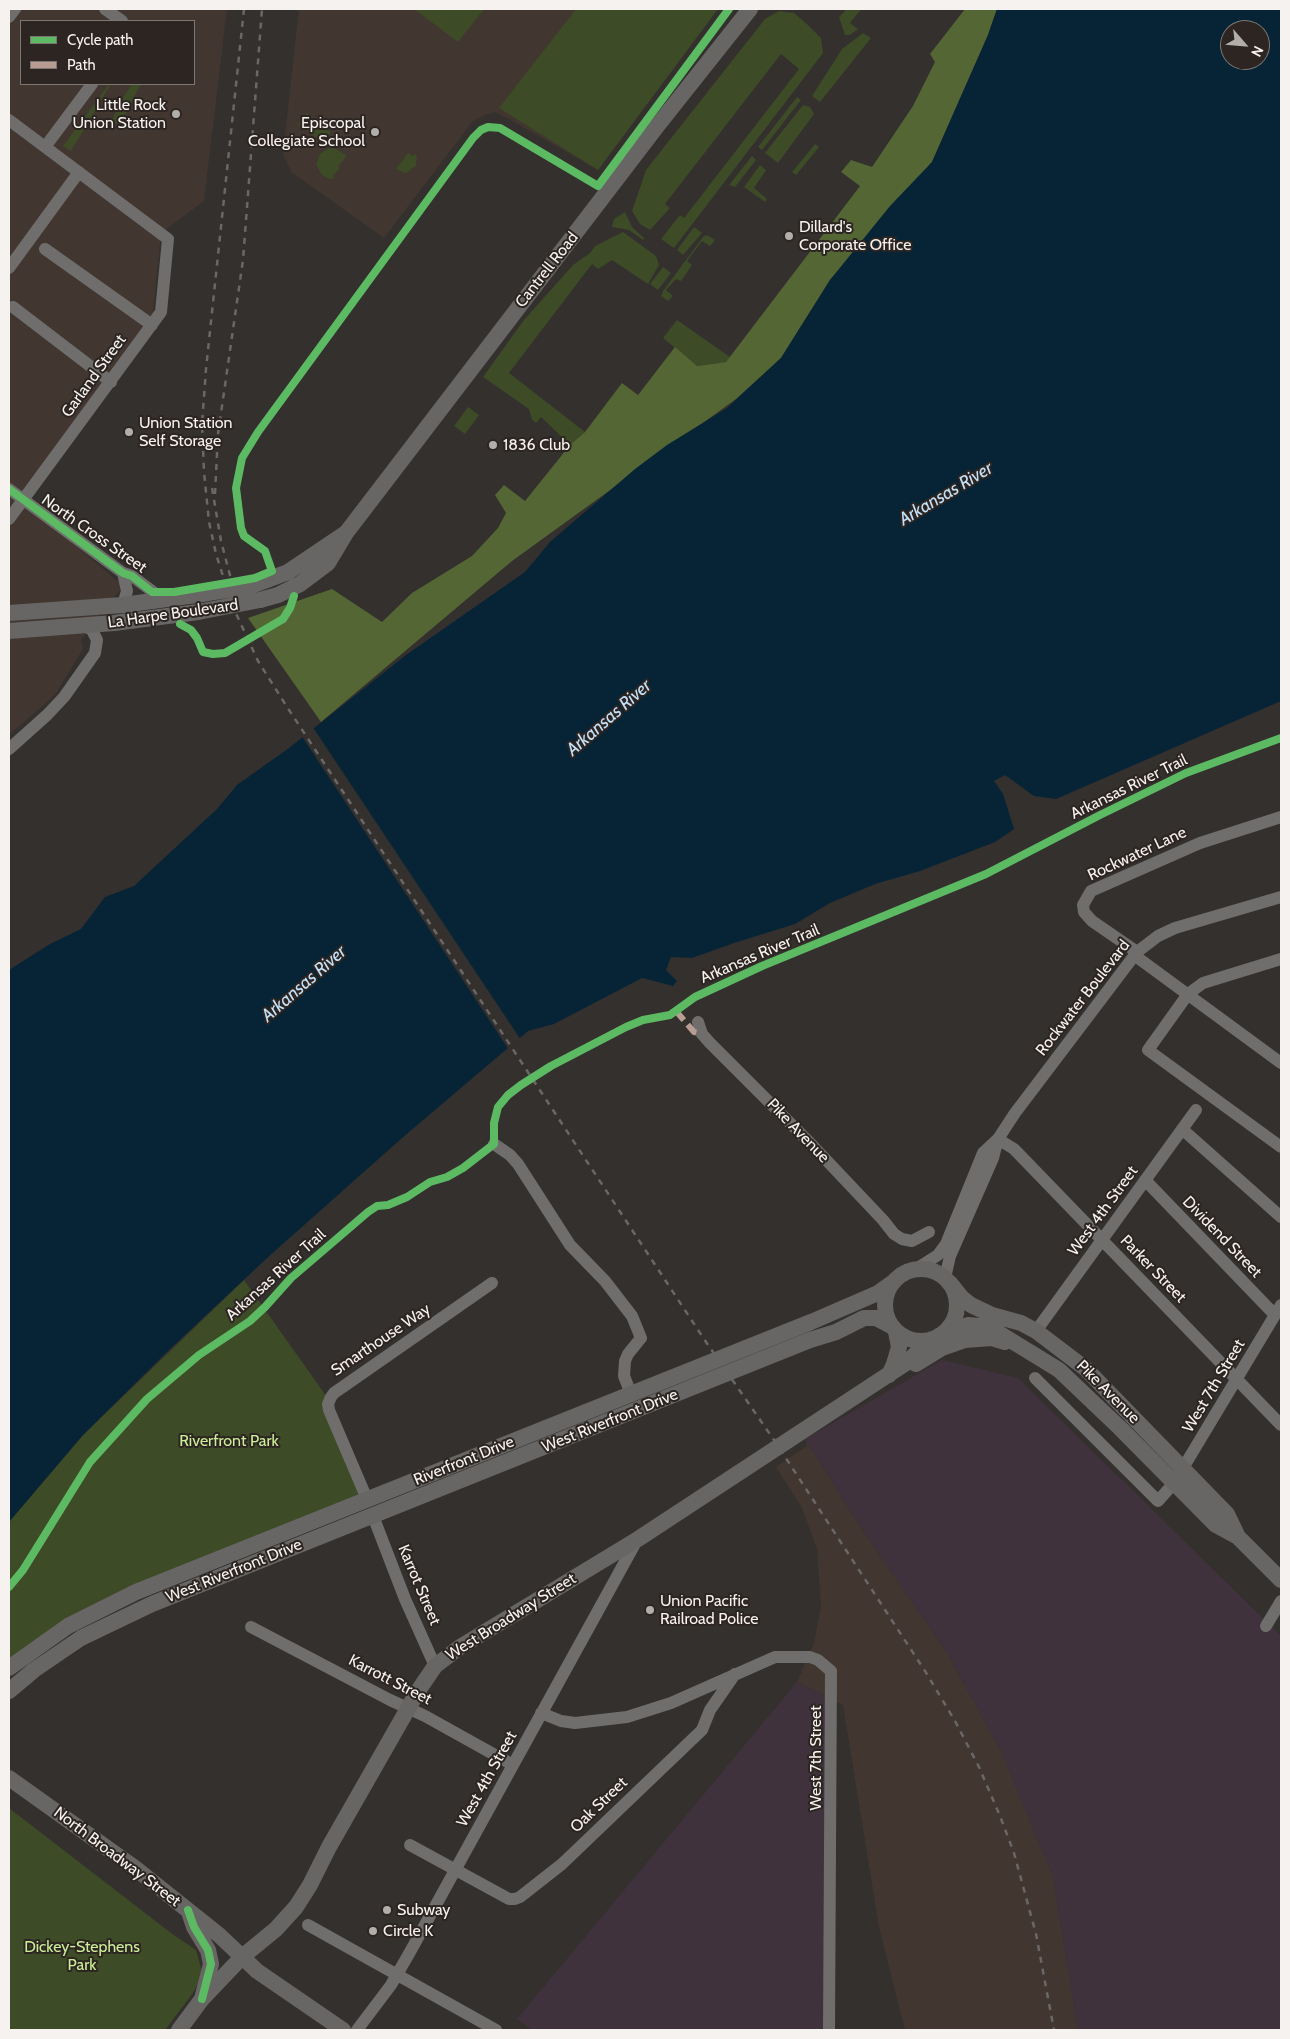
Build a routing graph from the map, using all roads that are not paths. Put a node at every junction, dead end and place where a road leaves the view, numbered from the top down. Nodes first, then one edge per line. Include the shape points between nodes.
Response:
1 (15, 9) edge
2 (104, 9) edge
3 (750, 9) edge
4 (9, 17) edge
5 (120, 20) edge
6 (91, 85) edge
7 (9, 120) edge
8 (45, 147) junction
9 (79, 172) junction
10 (45, 249) dead end
11 (9, 268) edge
12 (13, 307) dead end
13 (152, 325) junction
14 (111, 382) junction
15 (9, 490) edge
16 (23, 500) junction
17 (9, 519) edge
18 (346, 533) junction
19 (123, 573) junction
20 (164, 600) junction
21 (123, 605) junction
22 (9, 613) edge
23 (91, 626) junction
24 (9, 631) edge
25 (9, 749) edge
26 (1281, 817) edge
27 (1281, 897) edge
28 (1136, 954) junction
29 (1281, 959) edge
30 (1188, 994) junction
31 (698, 1022) dead end
32 (1281, 1063) edge
33 (1196, 1110) dead end
34 (1182, 1129) junction
35 (998, 1139) junction
36 (494, 1144) dead end
37 (1281, 1147) edge
38 (1145, 1180) junction
39 (1281, 1217) edge
40 (929, 1232) dead end
41 (1102, 1240) junction
42 (916, 1269) junction
43 (947, 1281) junction
44 (492, 1283) dead end
45 (892, 1283) junction
46 (1278, 1310) edge
47 (894, 1329) junction
48 (1036, 1331) junction
49 (936, 1337) junction
50 (1019, 1346) junction
51 (889, 1375) junction
52 (1035, 1378) dead end
53 (1237, 1379) junction
54 (631, 1394) junction
55 (1281, 1425) edge
56 (1183, 1468) junction
57 (1174, 1483) junction
58 (366, 1499) junction
59 (374, 1516) junction
60 (1238, 1537) junction
61 (638, 1539) junction
62 (1281, 1580) edge
63 (1281, 1600) edge
64 (1266, 1626) dead end
65 (251, 1627) dead end
66 (435, 1666) junction
67 (9, 1668) edge
68 (735, 1674) junction
69 (9, 1691) edge
70 (695, 1693) junction
71 (408, 1708) junction
72 (710, 1710) junction
73 (541, 1713) junction
74 (513, 1765) junction
75 (9, 1778) edge
76 (410, 1845) dead end
77 (455, 1870) junction
78 (188, 1910) junction
79 (308, 1925) dead end
80 (242, 1957) junction
81 (397, 1975) junction
82 (202, 1999) junction
83 (179, 2030) edge
84 (343, 2030) edge
85 (357, 2030) edge
86 (496, 2030) edge
87 (829, 2030) edge

1 - 4 street
2 - 5 street
3 - 18 main road, Cantrell Road
6 - 8 street
7 - 8 street
8 - 9 street
9 - 11 street
9 - 13 street, Garland Street via 168,239 161,312
10 - 13 street
12 - 14 street
13 - 14 street, Garland Street
14 - 16 street, Garland Street
15 - 16 street, North Cross Street
16 - 17 street, Garland Street
16 - 19 street, North Cross Street
18 - 20 main road, La Harpe Boulevard, bridge via 288,572 252,586
18 - 23 main road, La Harpe Boulevard, bridge via 336,553 320,571 278,596 198,612
19 - 20 street, North Cross Street
19 - 21 street, North Cross Street via 127,586
20 - 21 main road, La Harpe Boulevard
21 - 22 main road, La Harpe Boulevard
23 - 24 main road, La Harpe Boulevard
23 - 25 street via 97,640 95,653 47,715
26 - 28 street, Rockwater Lane via 1200,843 1091,891 1084,912
27 - 28 street, Rockwater Boulevard via 1175,928 1158,936
28 - 30 street
28 - 35 street, Rockwater Boulevard
29 - 30 street via 1203,983
30 - 32 street
30 - 37 street via 1148,1050
31 - 40 street, Pike Avenue via 710,1043 812,1145 894,1234 912,1240
33 - 34 street, West 4th Street
34 - 38 street, West 4th Street
34 - 39 street
35 - 41 street, Parker Street via 1014,1149
35 - 42 street, Rockwater Boulevard via 980,1159 946,1244 938,1255
35 - 43 street, Rockwater Boulevard via 993,1158 950,1256
36 - 54 street via 518,1164 570,1245 605,1281 632,1316 641,1338 624,1361 624,1376
38 - 41 street, West 4th Street
38 - 46 street, Dividend Street
41 - 48 street, West 4th Street
41 - 53 street, Parker Street
42 - 43 main road via 932,1271
42 - 45 main road via 906,1271
43 - 48 main road, Pike Avenue via 980,1311
43 - 49 main road via 956,1298 956,1314
44 - 58 street, Smarthouse Way via 331,1396 329,1410
45 - 47 main road via 885,1308
45 - 54 main road, Riverfront Drive via 878,1293 811,1322
46 - 53 street, West 7th Street
47 - 49 main road via 915,1339
47 - 51 main road via 898,1348
47 - 59 main road, West Riverfront Drive via 876,1318 864,1318
48 - 56 main road, Pike Avenue via 1086,1369
49 - 50 main road, Pike Avenue via 960,1327 979,1325
49 - 51 main road, West Broadway Street
50 - 51 main road via 992,1338 965,1340
50 - 57 main road, Pike Avenue via 1074,1382
51 - 61 main road, West Broadway Street
52 - 57 street, West 7th Street via 1158,1501
53 - 55 street, Parker Street
53 - 56 street, West 7th Street
54 - 58 main road, Riverfront Drive
56 - 57 street, West 7th Street
56 - 60 main road, Pike Avenue via 1228,1514
57 - 60 main road, Pike Avenue via 1216,1525
58 - 59 main road
58 - 67 main road, Riverfront Drive via 118,1600 68,1626
59 - 66 street, Karrot Street via 405,1599
59 - 69 main road, West Riverfront Drive via 129,1614 81,1638
60 - 62 main road, Pike Avenue
61 - 66 main road, West Broadway Street via 460,1647
61 - 73 street, West 4th Street
63 - 64 street
65 - 71 street, Karrott Street
66 - 71 main road, West Broadway Street
68 - 70 street, West 7th Street
68 - 72 street, Oak Street
68 - 87 street, West 7th Street via 769,1659 791,1656 813,1658 831,1671
70 - 72 street
70 - 73 street via 649,1711 610,1720 568,1723
71 - 74 street, Karrott Street
71 - 80 main road, West Broadway Street via 302,1898 276,1929
72 - 77 street, Oak Street via 702,1730 686,1746 548,1876 515,1900
73 - 74 street, West 4th Street
74 - 77 street, West 4th Street
75 - 78 main road, North Broadway Street
76 - 77 street
77 - 81 street, West 4th Street
78 - 80 main road, North Broadway Street
78 - 82 main road via 208,1950 211,1964
79 - 81 street
80 - 82 main road, West Broadway Street
80 - 84 main road, North Broadway Street via 257,1971
81 - 85 street, West 4th Street
81 - 86 street
82 - 83 main road, West Broadway Street

